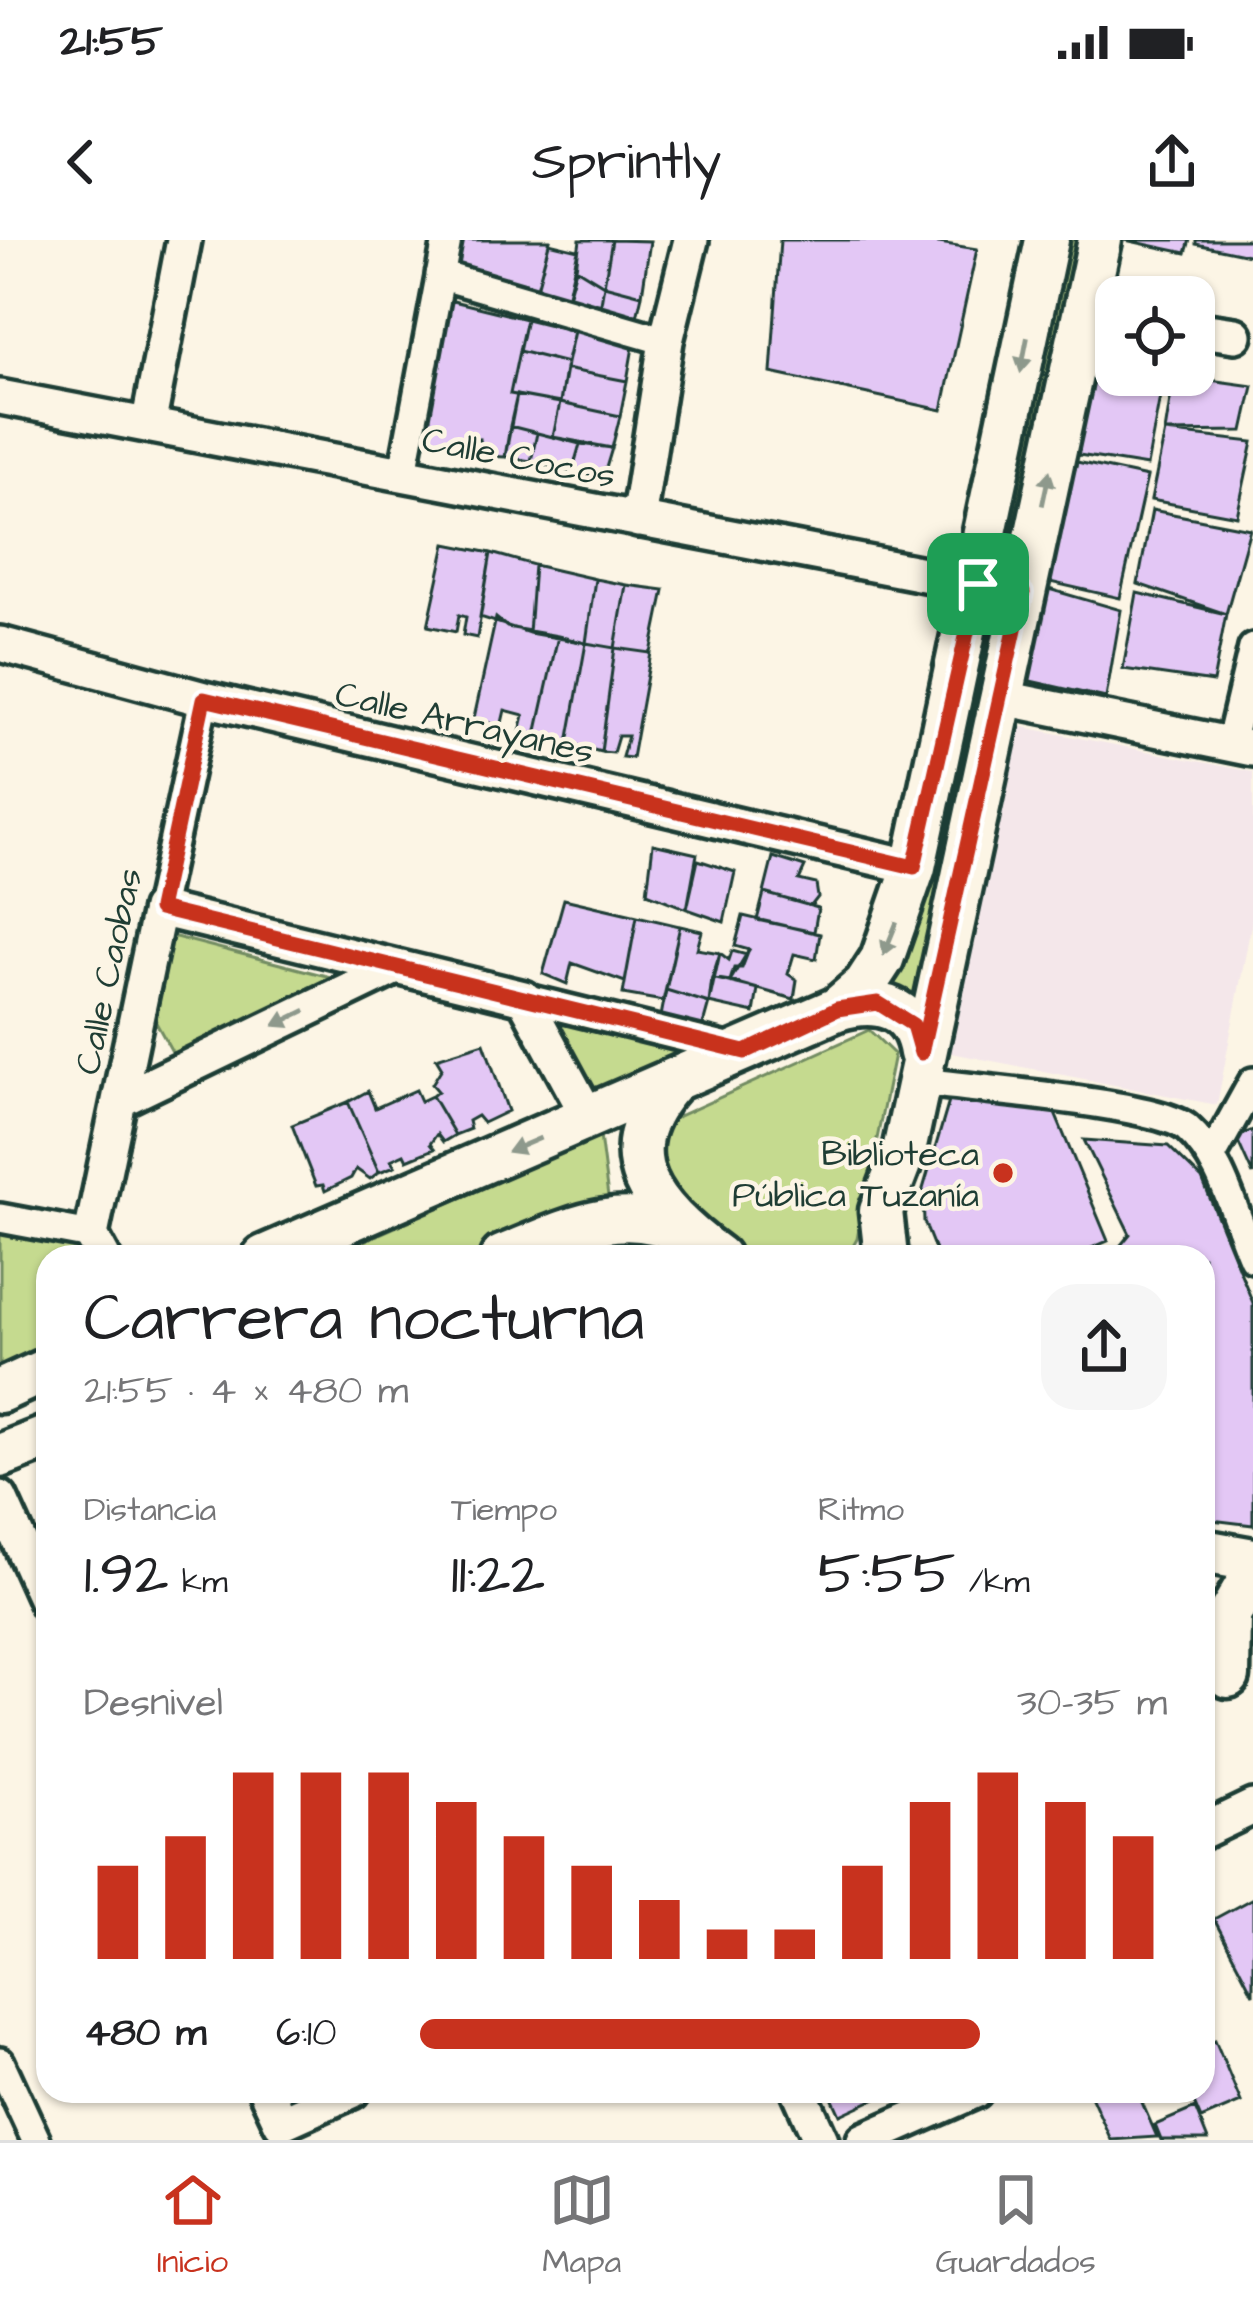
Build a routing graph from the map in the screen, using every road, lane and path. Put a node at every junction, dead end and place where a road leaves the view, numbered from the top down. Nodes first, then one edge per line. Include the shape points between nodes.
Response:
1 (184, 240) edge
2 (447, 240) edge
3 (691, 240) edge
4 (1047, 240) edge
5 (1100, 240) edge
6 (440, 275) junction
7 (1100, 276) edge
8 (1095, 334) edge
9 (666, 341) junction
10 (0, 397) edge
11 (149, 422) junction
12 (404, 472) junction
13 (638, 520) junction
14 (978, 584) junction
15 (1023, 593) junction
16 (0, 644) edge
17 (1253, 648) edge
18 (999, 697) junction
19 (204, 699) junction
20 (1242, 747) edge
21 (914, 867) junction
22 (159, 909) junction
23 (395, 967) junction
24 (524, 998) junction
25 (837, 1009) junction
26 (745, 1052) junction
27 (919, 1067) junction
28 (1253, 1082) edge
29 (671, 1083) junction
30 (120, 1100) junction
31 (590, 1118) junction
32 (1212, 1156) junction
33 (881, 1211) junction
34 (0, 1218) edge
35 (1250, 1241) edge
36 (94, 1245) edge
37 (97, 1245) edge
38 (312, 1245) edge
39 (533, 1245) edge
40 (701, 1245) edge
41 (702, 1245) edge
42 (870, 1245) edge
43 (885, 1245) edge
44 (36, 1375) edge
45 (0, 1391) edge
46 (36, 1442) edge
47 (0, 1456) edge
48 (0, 1498) edge
49 (1215, 1552) edge
50 (1253, 1560) edge
51 (1253, 1574) edge
52 (36, 1578) edge
53 (1228, 1676) edge
54 (1253, 1808) edge
55 (1215, 1825) edge
56 (0, 2062) edge
57 (272, 2103) edge
58 (325, 2103) edge
59 (804, 2103) edge
60 (958, 2103) edge
61 (924, 2128) edge
62 (36, 2140) edge
63 (821, 2140) edge
64 (864, 2140) edge

1 - 11 street
2 - 6 street
3 - 9 street
4 -> 14 street
5 - 7 street
6 - 9 street
6 - 12 street
15 -> 8 street
9 - 13 street
10 - 11 street, Calle Cocos
11 - 12 street, Calle Cocos
12 - 13 street, Calle Cocos
13 - 14 street, Calle Cocos
14 - 15 street, Calle Cocos
14 - 21 street
15 - 18 street
16 - 19 street, Calle Arrayanes
17 - 20 street
18 - 20 street
18 - 27 street
19 - 21 street, Calle Arrayanes
19 - 22 street, Calle Caobas
21 -> 25 street via 883,959
22 - 23 street
22 - 30 street, Calle Caobas
23 - 24 street
23 -> 30 street
24 - 26 street
24 - 31 street
25 - 26 street
25 - 27 street via 891,1006 913,1025
26 - 29 street
27 - 32 street via 1184,1124
27 - 33 street via 904,1151
28 - 32 street
29 - 31 street
29 - 41 street via 648,1116 640,1154 650,1195
30 - 37 street, Calle Caobas
31 -> 38 street
32 - 35 street
33 - 42 street
33 - 43 street
34 - 36 street
39 - 40 street via 626,1216 660,1222
44 - 45 street
46 - 47 street
48 - 52 street
49 - 50 street
51 - 53 street via 1229,1615
54 - 55 street
56 - 62 street
57 - 58 street via 281,2123
59 - 63 street
60 - 61 street
61 - 64 street

